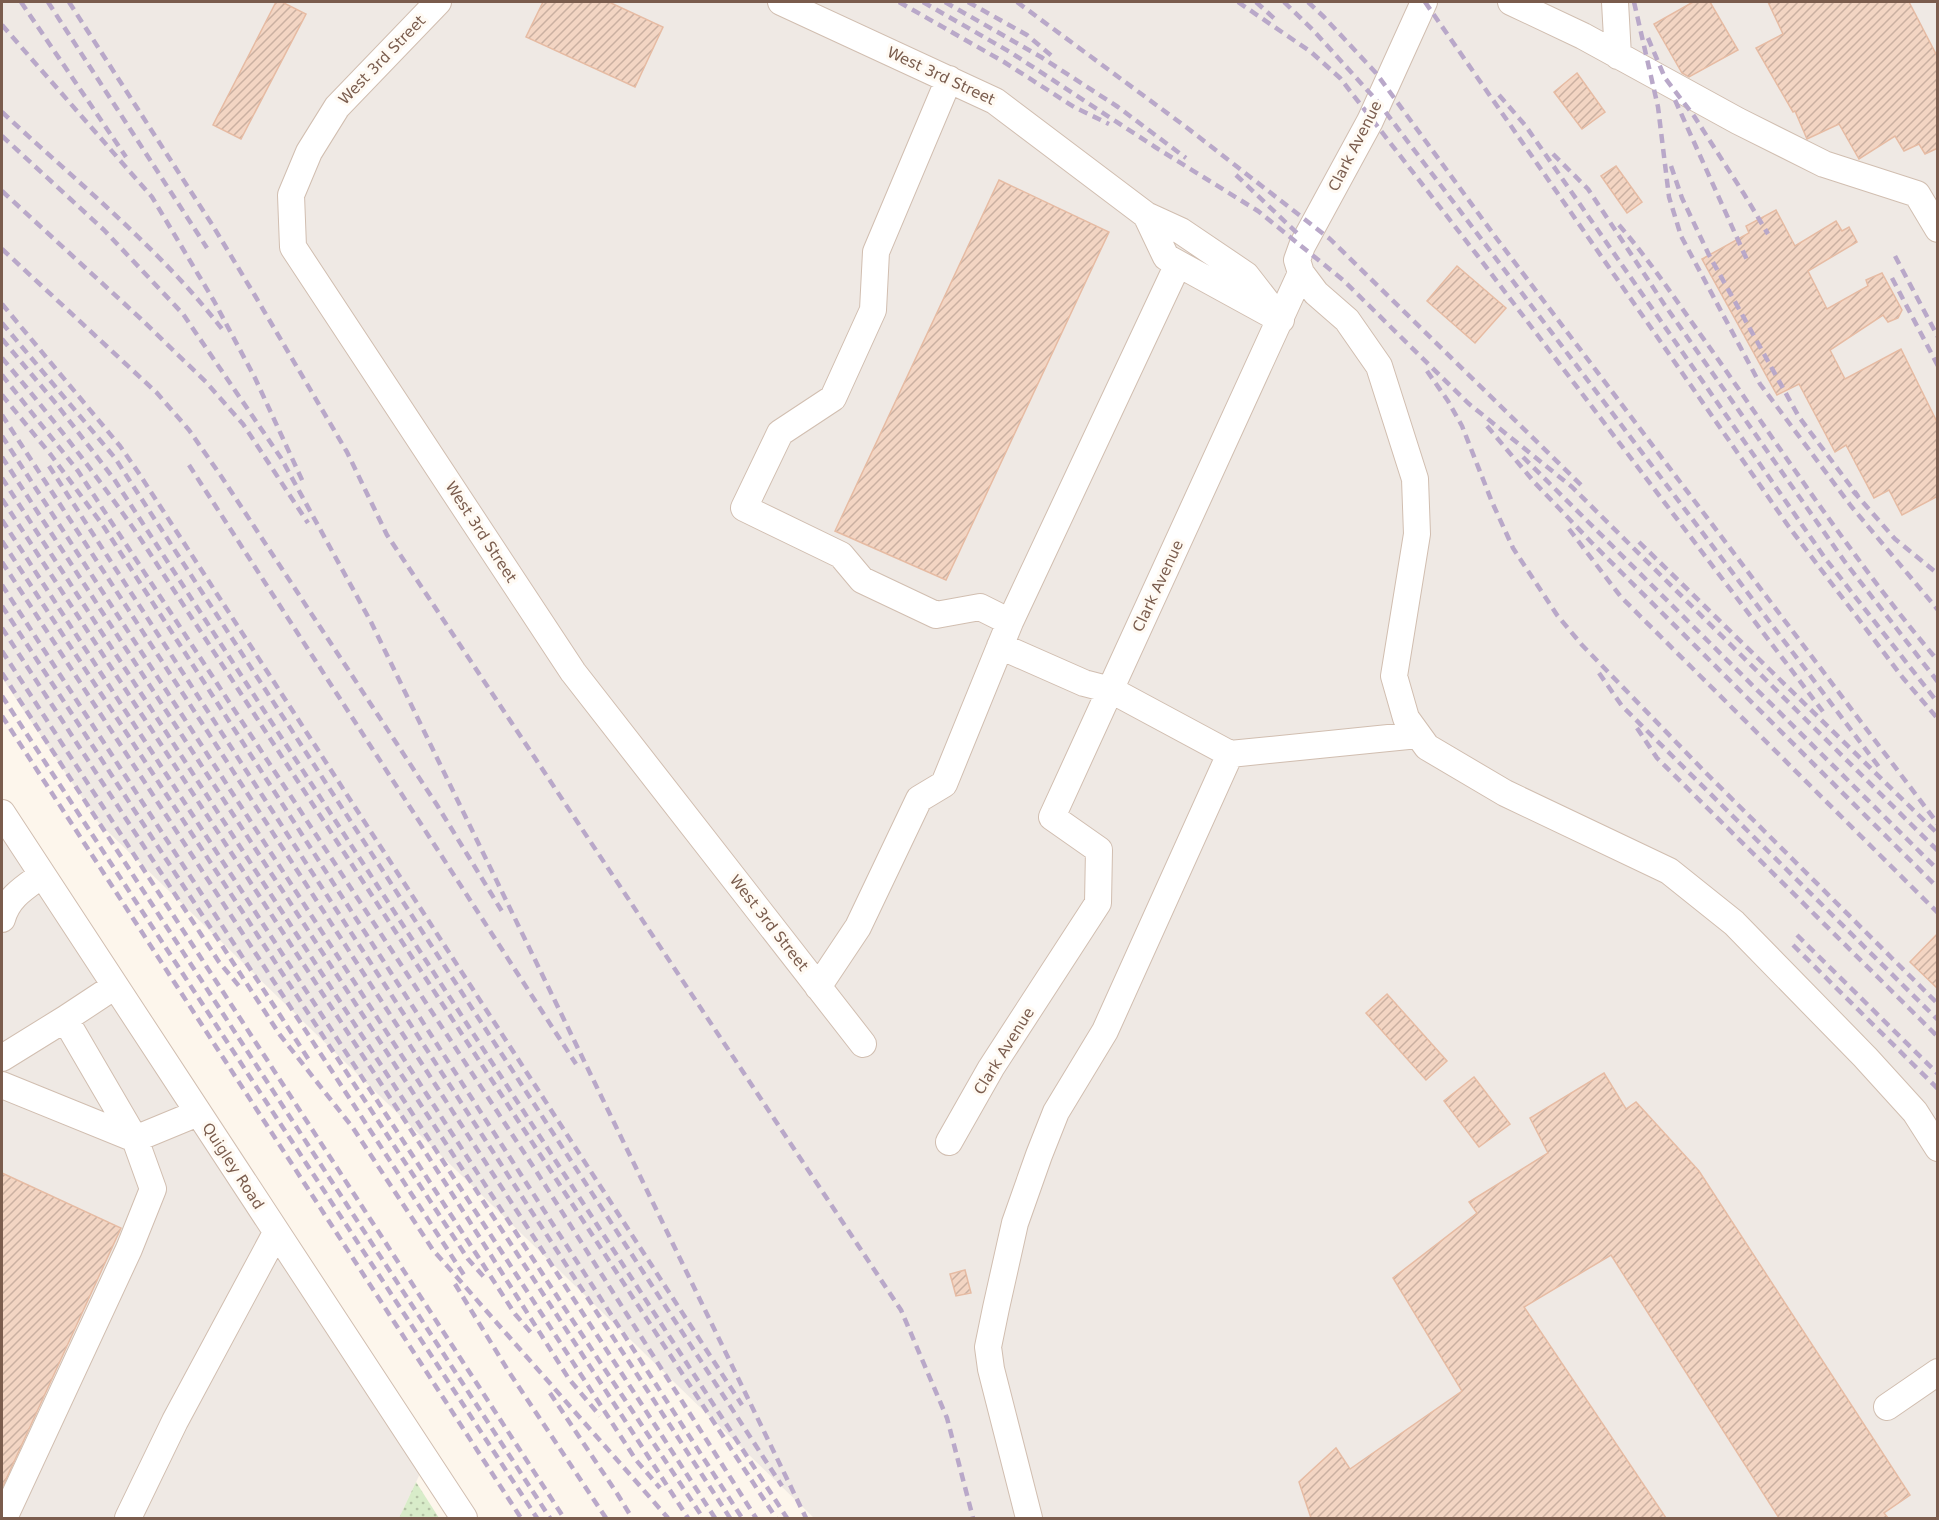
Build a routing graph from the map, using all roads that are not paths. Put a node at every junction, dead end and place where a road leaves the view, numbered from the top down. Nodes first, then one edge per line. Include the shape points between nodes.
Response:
1 (438, 2) edge
2 (781, 2) edge
3 (1424, 2) edge
4 (1511, 2) edge
5 (1615, 2) edge
6 (1618, 56) junction
7 (949, 79) junction
8 (1146, 215) junction
9 (1938, 230) edge
10 (1178, 264) junction
11 (1301, 273) junction
12 (1281, 320) junction
13 (1010, 622) junction
14 (1000, 646) junction
15 (1110, 690) junction
16 (1418, 735) junction
17 (1230, 754) junction
18 (2, 813) edge
19 (9, 841) edge
20 (42, 875) junction
21 (2, 919) edge
22 (115, 986) junction
23 (818, 987) junction
24 (65, 1018) junction
25 (863, 1044) dead end
26 (2, 1058) edge
27 (2, 1085) edge
28 (198, 1113) junction
29 (135, 1139) junction
30 (949, 1142) dead end
31 (1938, 1148) edge
32 (276, 1233) junction
33 (1938, 1372) edge
34 (1887, 1407) dead end
35 (4, 1518) edge
36 (128, 1518) edge
37 (464, 1518) edge
38 (1029, 1518) edge

1 - 23 street, West 3rd Street via 337,107 309,152 291,195 293,247 573,672
2 - 7 street, West 3rd Street
3 - 11 street, Clark Avenue via 1370,121 1302,246 1297,260
4 - 6 street
5 - 6 street
6 - 9 street via 1824,164 1917,194
7 - 8 street, West 3rd Street via 995,100
7 - 13 street via 876,252 873,310 832,398 780,433 744,508 841,555 862,580 936,615 980,607
8 - 10 street, West 3rd Street via 1166,257
8 - 12 street, West 3rd Street via 1181,231 1246,275
10 - 12 street, West 3rd Street
10 - 13 street
11 - 12 street, Clark Avenue
11 - 16 street via 1316,293 1347,320 1379,366 1416,479 1417,534 1394,676 1406,718
12 - 15 street, Clark Avenue
13 - 14 street
14 - 15 street via 1084,683
14 - 23 street via 944,784 919,800 858,927
15 - 17 street
15 - 30 street, Clark Avenue via 1052,817 1100,850 1098,903 991,1068
16 - 17 street
16 - 31 street via 1426,747 1504,793 1669,871 1734,923 1856,1048 1915,1112
17 - 38 street via 1104,1031 1056,1112 1016,1223 988,1347
18 - 19 street, Quigley Road
19 - 20 street, Quigley Road
20 - 21 street via 15,895 5,907
20 - 22 street, Quigley Road
22 - 24 street
22 - 28 street, Quigley Road
23 - 25 street, West 3rd Street
24 - 26 street
24 - 29 street
27 - 29 street
28 - 29 street
28 - 32 street, Quigley Road
29 - 35 street via 153,1189
32 - 36 street
32 - 37 street, Quigley Road
33 - 34 street

